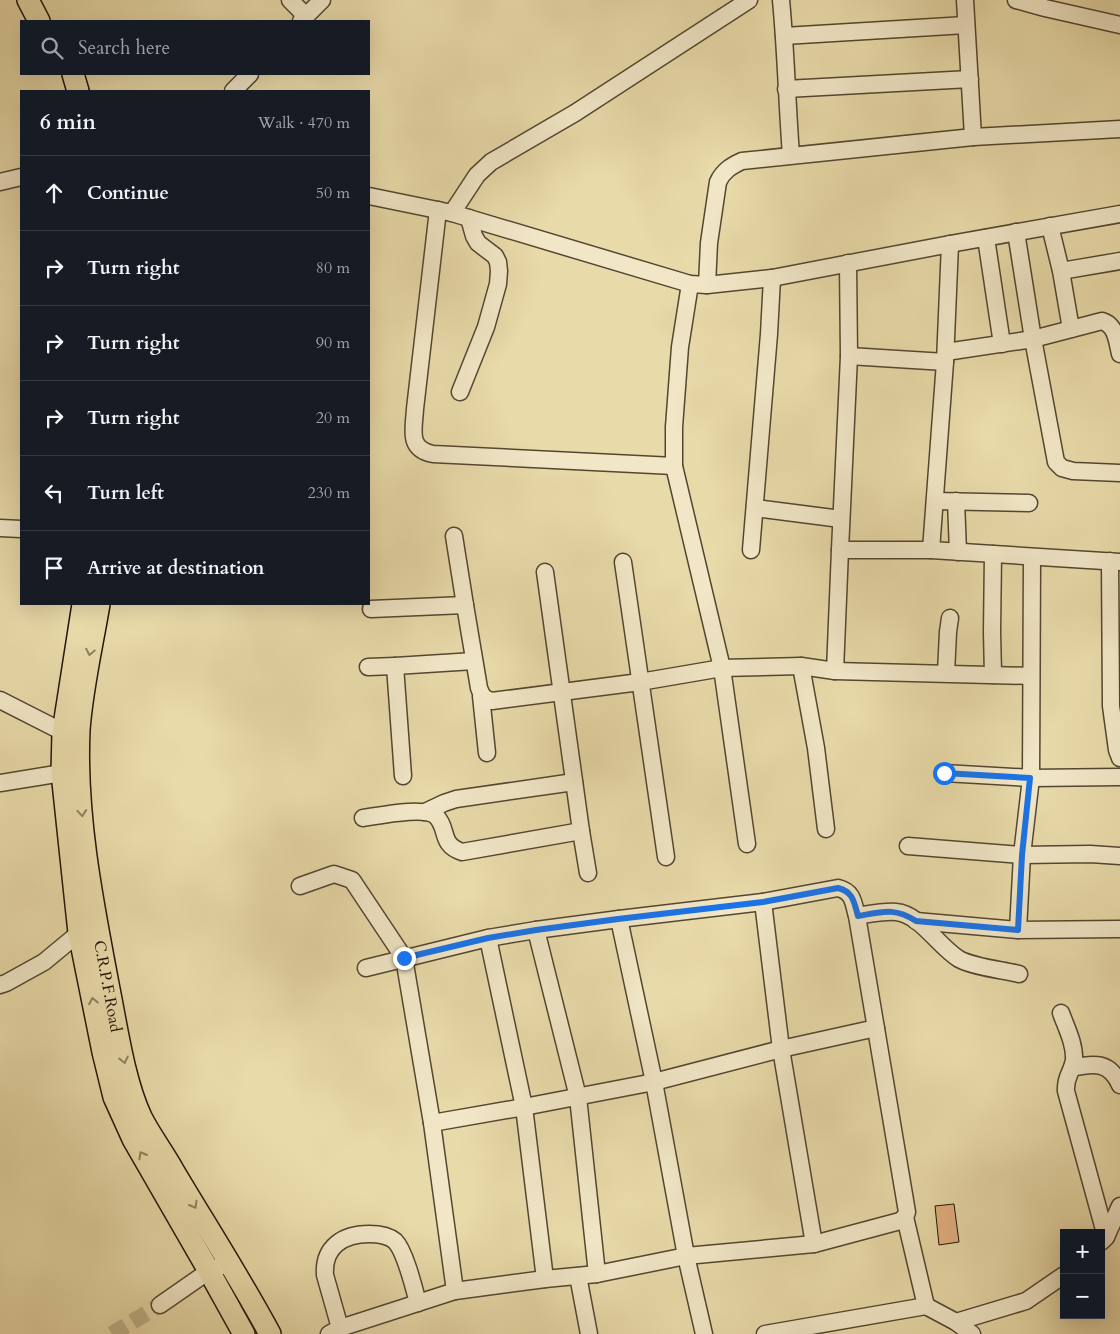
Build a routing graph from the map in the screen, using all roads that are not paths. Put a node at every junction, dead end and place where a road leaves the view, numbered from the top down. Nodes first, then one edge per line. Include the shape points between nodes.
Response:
1 (28, 0) edge
2 (45, 0) edge
3 (290, 0) edge
4 (322, 0) edge
5 (750, 0) edge
6 (781, 0) edge
7 (965, 0) edge
8 (1016, 0) edge
9 (1046, 4) edge
10 (304, 19) edge
11 (38, 20) edge
12 (54, 20) edge
13 (1120, 24) edge
14 (966, 25) junction
15 (784, 36) junction
16 (60, 75) edge
17 (73, 75) edge
18 (249, 75) edge
19 (970, 78) junction
20 (65, 90) edge
21 (78, 90) edge
22 (234, 90) edge
23 (786, 90) junction
24 (1120, 129) edge
25 (973, 136) junction
26 (791, 155) junction
27 (20, 177) edge
28 (0, 182) edge
29 (370, 196) edge
30 (445, 212) junction
31 (1120, 214) edge
32 (469, 218) junction
33 (1050, 226) junction
34 (1016, 232) junction
35 (986, 238) junction
36 (950, 244) junction
37 (1120, 261) edge
38 (848, 263) junction
39 (1061, 271) junction
40 (772, 278) junction
41 (690, 284) junction
42 (707, 285) junction
43 (1071, 329) junction
44 (1118, 336) edge
45 (1033, 339) junction
46 (1002, 344) junction
47 (1120, 354) edge
48 (849, 356) junction
49 (946, 357) junction
50 (460, 392) dead end
51 (674, 466) junction
52 (1120, 473) edge
53 (935, 501) junction
54 (956, 501) junction
55 (1029, 503) dead end
56 (754, 508) junction
57 (841, 518) junction
58 (0, 528) edge
59 (20, 529) edge
60 (454, 536) dead end
61 (751, 550) dead end
62 (840, 550) junction
63 (931, 550) junction
64 (958, 552) junction
65 (993, 554) junction
66 (1032, 557) junction
67 (1115, 561) edge
68 (623, 562) dead end
69 (545, 572) dead end
70 (82, 605) edge
71 (99, 605) edge
72 (464, 605) junction
73 (371, 609) dead end
74 (950, 618) dead end
75 (474, 661) junction
76 (395, 666) junction
77 (801, 666) junction
78 (368, 668) dead end
79 (722, 668) junction
80 (836, 671) junction
81 (946, 673) junction
82 (993, 675) junction
83 (1030, 676) junction
84 (640, 682) junction
85 (561, 693) junction
86 (481, 696) junction
87 (0, 700) edge
88 (63, 732) junction
89 (488, 753) dead end
90 (1120, 758) edge
91 (62, 773) junction
92 (944, 773) dead end
93 (403, 776) dead end
94 (1120, 777) edge
95 (1030, 778) junction
96 (574, 782) junction
97 (0, 783) edge
98 (425, 812) junction
99 (363, 818) dead end
100 (826, 828) dead end
101 (581, 832) junction
102 (747, 844) dead end
103 (908, 846) dead end
104 (1022, 855) junction
105 (1120, 856) edge
106 (666, 857) dead end
107 (588, 873) dead end
108 (300, 886) dead end
109 (763, 902) junction
110 (858, 916) junction
111 (618, 919) junction
112 (916, 921) junction
113 (1120, 929) edge
114 (536, 930) junction
115 (1018, 930) junction
116 (79, 933) junction
117 (488, 938) junction
118 (404, 958) junction
119 (366, 968) dead end
120 (1019, 974) dead end
121 (0, 985) edge
122 (1061, 1012) dead end
123 (876, 1028) junction
124 (781, 1049) junction
125 (1072, 1068) junction
126 (654, 1082) junction
127 (1120, 1083) edge
128 (578, 1097) junction
129 (524, 1107) junction
130 (432, 1123) junction
131 (1120, 1206) edge
132 (905, 1217) junction
133 (1101, 1229) edge
134 (1105, 1238) edge
135 (814, 1244) junction
136 (686, 1256) junction
137 (229, 1263) junction
138 (209, 1271) junction
139 (598, 1274) junction
140 (578, 1276) junction
141 (1060, 1278) edge
142 (545, 1279) junction
143 (455, 1291) junction
144 (418, 1303) junction
145 (160, 1306) tunnel mouth
146 (926, 1306) junction
147 (956, 1322) junction
148 (335, 1331) edge
149 (244, 1334) edge
150 (270, 1334) edge
151 (589, 1334) edge
152 (704, 1334) edge
153 (765, 1334) edge
154 (972, 1334) edge

1 - 11 main road
2 - 12 main road
3 - 10 street
4 - 10 street
5 - 30 street via 575,113 491,162
6 - 15 street
7 - 14 street
8 - 9 street
9 - 13 street
14 - 15 street
14 - 19 street
15 - 23 street
16 - 20 main road
17 - 21 main road
18 - 22 street
19 - 23 street
19 - 25 street
23 - 26 street
24 - 25 street
25 - 26 street
26 - 42 street via 742,161 721,174 709,243
27 - 28 street
29 - 30 street
30 - 32 street
30 - 51 street via 416,409 414,442 417,447 433,454
31 - 33 street
32 - 41 street
32 - 50 street via 474,236 495,256 499,271 486,327
33 - 34 street
33 - 39 street
34 - 35 street
34 - 45 street
35 - 36 street
35 - 46 street
36 - 38 street
36 - 49 street
37 - 39 street
38 - 40 street
38 - 48 street
39 - 43 street
40 - 42 street
40 - 56 street
41 - 42 street
41 - 51 street via 680,346
43 - 44 street via 1102,321 1107,322
43 - 45 street
44 - 47 street
45 - 46 street
45 - 52 street via 1056,462 1073,472
46 - 49 street
48 - 49 street
48 - 57 street
49 - 53 street
51 - 79 street
53 - 54 street
53 - 63 street
54 - 55 street
54 - 64 street
56 - 57 street
56 - 61 street
57 - 62 street
58 - 59 street
60 - 72 street
62 - 63 street
62 - 80 street
63 - 64 street
64 - 65 street
65 - 66 street
65 - 82 street
66 - 67 street
66 - 83 street
67 - 90 street via 1111,706
68 - 84 street
69 - 85 street
70 - 88 main road, C.R.P.F.Road
71 -> 137 main road, C.R.P.F.Road via 81,715 80,784 94,902 116,1023 130,1087 142,1119
72 - 73 street
72 - 75 street
74 - 81 street
75 - 76 street
75 - 86 street
76 - 78 street
76 - 93 street
77 - 79 street
77 - 80 street
77 - 100 street
79 - 84 street
79 - 102 street
80 - 81 street
81 - 82 street
82 - 83 street
83 - 95 street
84 - 85 street
84 - 106 street
85 - 86 street via 492,701
85 - 96 street
86 - 89 street
87 - 88 street
88 - 91 main road, C.R.P.F.Road
91 - 97 street
91 - 116 main road, C.R.P.F.Road
92 - 95 street
94 - 95 street
95 - 104 street
96 - 98 street via 456,799
96 - 101 street
98 - 99 street
98 - 101 street via 436,816 448,844 462,852
101 - 107 street
103 - 104 street
104 - 105 street
104 - 115 street
108 - 118 street via 334,874 352,880
109 - 110 street via 838,888 851,895
109 - 111 street
109 - 124 street
110 - 112 street via 898,912
110 - 123 street
111 - 114 street
111 - 126 street
112 - 115 street
112 - 120 street via 960,959
113 - 115 street
114 - 117 street
114 - 128 street
116 - 121 street via 44,962
138 -> 116 main road, C.R.P.F.Road via 133,1139 114,1097
117 - 118 street
117 - 129 street
118 - 119 street
118 - 130 street
122 - 125 street via 1072,1046
123 - 124 street
123 - 132 street
124 - 126 street
124 - 135 street
125 - 127 street via 1090,1064 1107,1068
125 - 133 street via 1066,1081 1066,1091
126 - 128 street
126 - 136 street
128 - 129 street
128 - 139 street
129 - 130 street
129 - 142 street
130 - 143 street
131 - 134 street
132 - 135 street via 893,1224
132 - 146 street
135 - 136 street
136 - 139 street
136 - 152 street
137 - 138 street
137 - 150 main road, C.R.P.F.Road
138 - 145 street
138 - 149 main road, C.R.P.F.Road
139 - 140 street
140 - 142 street
140 - 151 street
141 - 147 street via 1026,1301
142 - 143 street
143 - 144 street
144 - 148 street
144 - 148 street via 402,1251 395,1241 382,1235 346,1237 330,1252 325,1268
146 - 147 street
146 - 153 street
147 - 154 street

